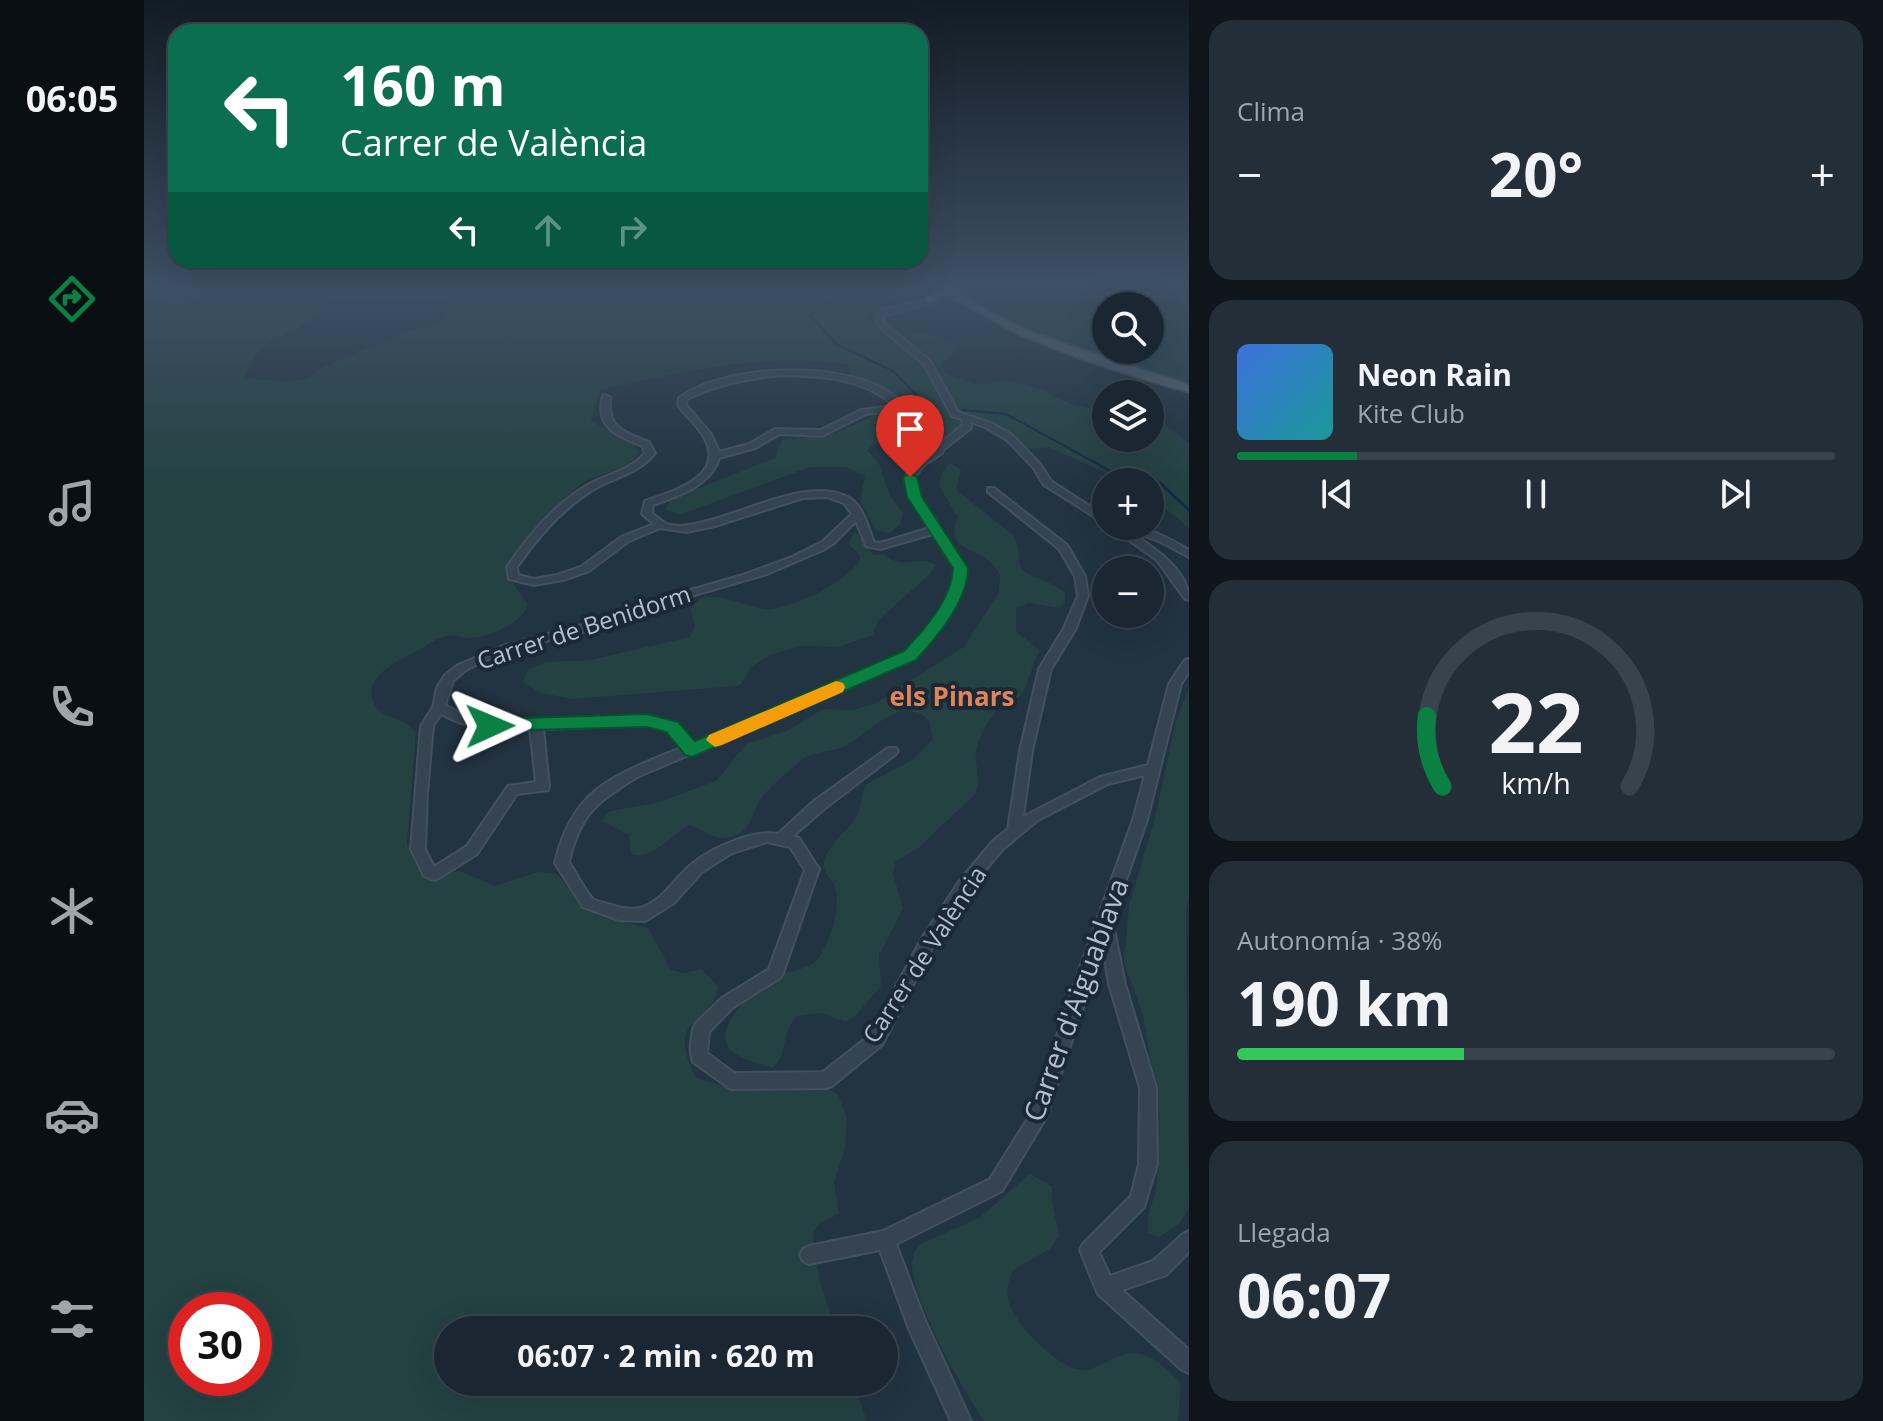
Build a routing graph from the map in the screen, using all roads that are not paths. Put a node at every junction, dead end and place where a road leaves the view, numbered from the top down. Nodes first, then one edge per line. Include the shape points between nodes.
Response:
1 (912, 350) edge
2 (1075, 350) edge
3 (1189, 389) edge
4 (606, 397) dead end
5 (899, 408) junction
6 (966, 420) junction
7 (939, 451) junction
8 (715, 456) junction
9 (991, 490) dead end
10 (1092, 512) edge
11 (858, 515) junction
12 (662, 524) junction
13 (935, 530) junction
14 (1134, 540) edge
15 (1164, 540) edge
16 (1189, 554) edge
17 (1189, 597) edge
18 (1189, 663) edge
19 (439, 707) junction
20 (536, 725) junction
21 (692, 750) junction
22 (892, 751) dead end
23 (1154, 768) junction
24 (1014, 832) junction
25 (781, 839) junction
26 (1106, 918) junction
27 (885, 1240) junction
28 (1189, 1240) edge
29 (809, 1255) dead end
30 (1105, 1287) junction
31 (1189, 1363) edge
32 (961, 1421) edge

1 - 6 street via 939,380 949,406
2 - 3 main road
4 - 12 street via 605,421 646,444 650,453 642,464 568,503 523,551 512,567 513,577 534,582 585,569 625,539
5 - 7 street
5 - 8 street via 864,412 822,433 778,431 752,446
5 - 8 street via 885,394 822,372 726,380 683,398 682,405 707,434
6 - 7 street via 968,426
6 - 10 street via 1010,438 1047,483
7 - 13 street via 910,477 915,497
8 - 12 street via 713,468 695,485 648,503 647,514
9 - 24 street via 1063,547 1080,576 1083,596 1045,669
11 - 12 street via 846,500 821,493 696,527
11 - 13 street via 870,544 880,546
11 - 19 street, Carrer de Benidorm via 824,546 762,573 475,661 448,679
13 - 21 street via 960,568 960,581 932,633 910,656
14 - 17 street via 1161,558
15 - 16 street
18 - 23 street, Carrer d'Aiguablava via 1175,684
19 - 20 street via 462,720 490,726
19 - 20 street, Carrer de Benidorm via 427,726 418,849 434,874 472,850 513,790 543,786
20 - 21 street via 647,721 672,727
21 - 25 street via 632,774 593,797 568,832 562,863 588,903 619,914 645,915 669,899 697,868 728,849 767,837
22 - 25 street
23 - 24 street, Carrer de València via 1105,780 1033,816
23 - 26 street, Carrer d'Aiguablava
24 - 25 street, Carrer de València via 965,884 876,1040 826,1080 731,1081 699,1057 701,1029 727,1003 775,973 812,869 794,842
26 - 27 street, Carrer d'Aiguablava via 1039,1116 996,1185
26 - 30 street via 1117,984 1148,1088 1148,1164 1138,1201 1089,1250
27 - 29 street, Carrer d'Aiguablava
27 - 32 street
28 - 30 street via 1159,1268
30 - 31 street

